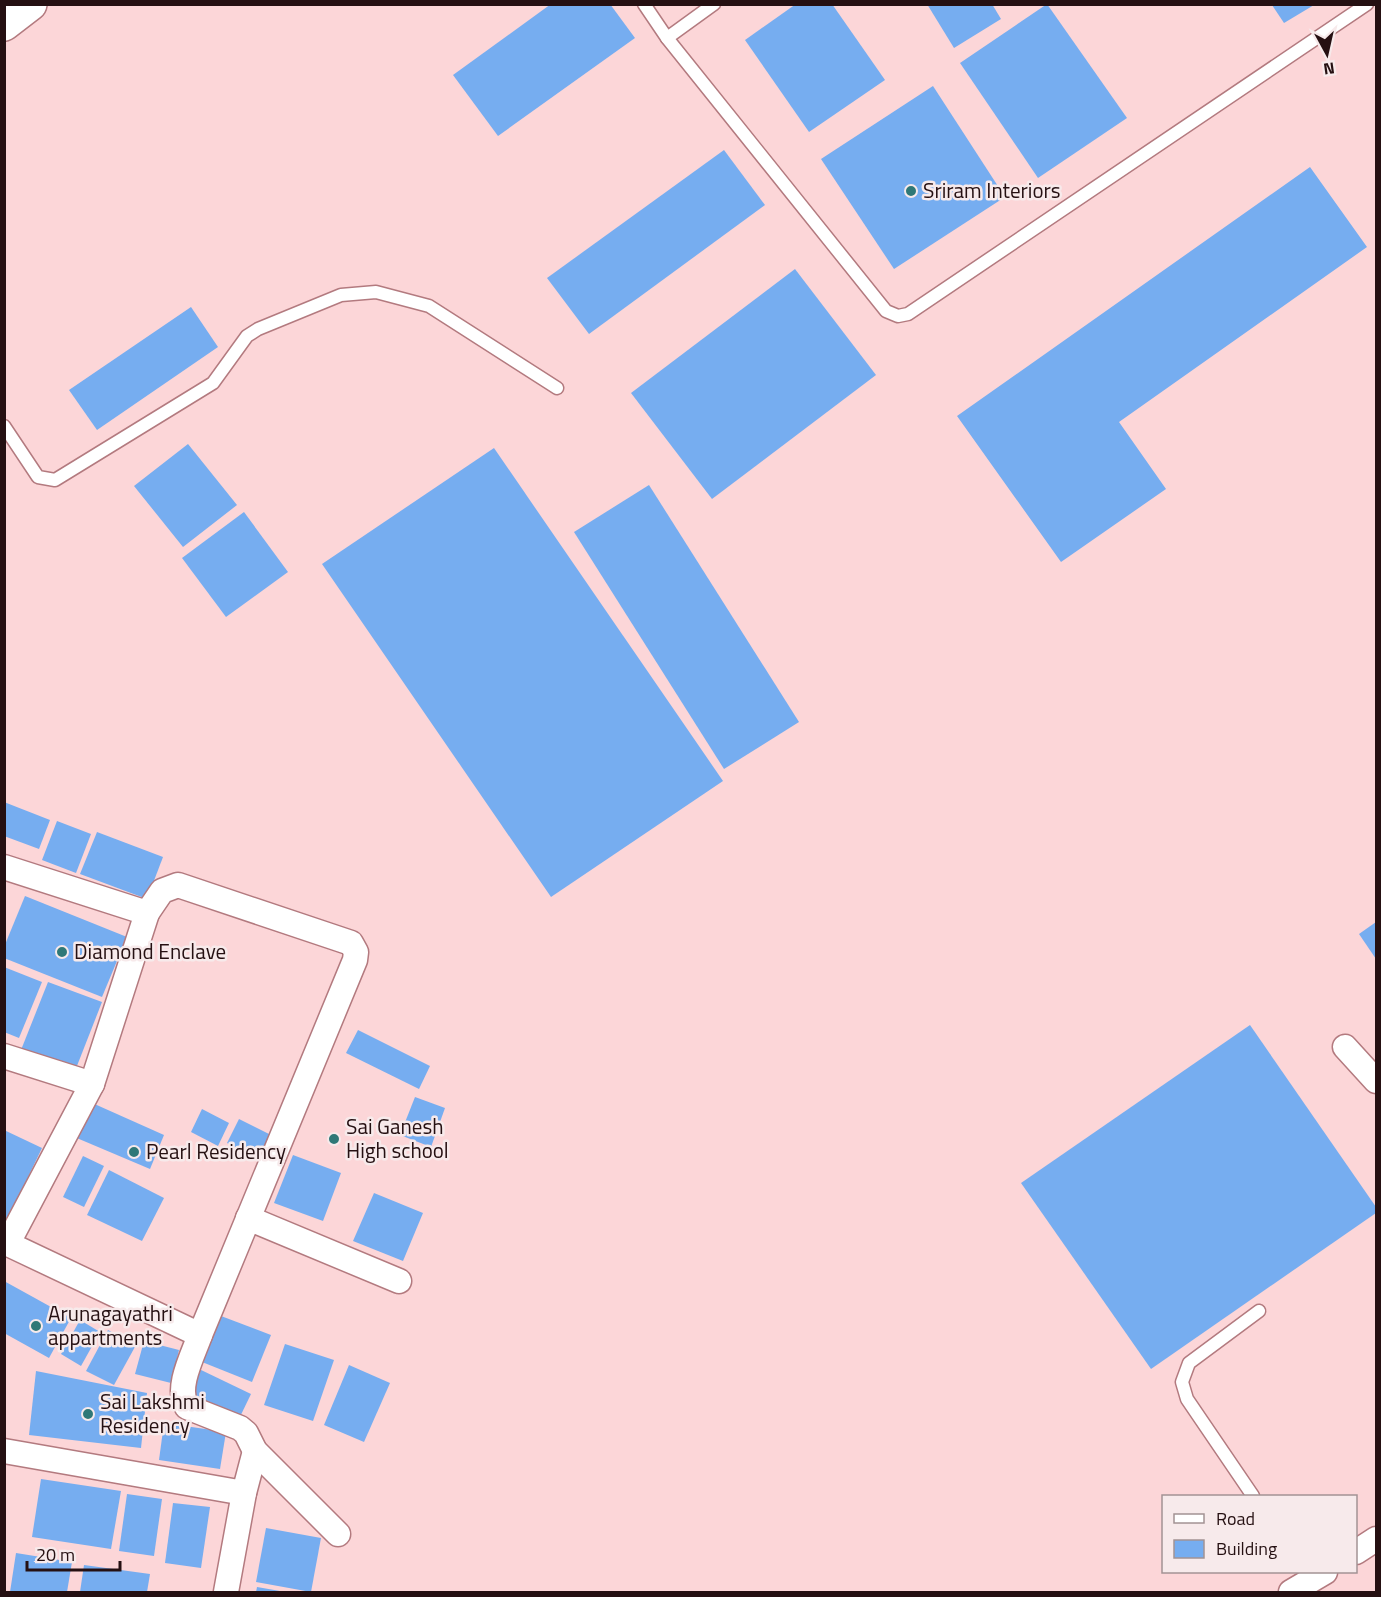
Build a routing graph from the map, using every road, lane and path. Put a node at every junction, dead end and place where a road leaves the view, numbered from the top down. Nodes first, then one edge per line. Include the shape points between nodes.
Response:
1 (30, 4) edge
2 (644, 4) edge
3 (714, 4) edge
4 (1367, 4) edge
5 (4, 24) edge
6 (667, 38) junction
7 (557, 388) dead end
8 (4, 426) edge
9 (4, 867) edge
10 (147, 914) junction
11 (1344, 1047) dead end
12 (4, 1056) edge
13 (1377, 1081) edge
14 (92, 1084) junction
15 (248, 1218) junction
16 (6, 1243) edge
17 (399, 1281) dead end
18 (1259, 1311) dead end
19 (200, 1335) junction
20 (4, 1451) edge
21 (255, 1451) junction
22 (244, 1493) junction
23 (1252, 1495) edge
24 (338, 1534) dead end
25 (1377, 1539) edge
26 (1357, 1551) edge
27 (226, 1593) edge

1 - 5 main road
2 - 6 lane
3 - 6 lane
4 - 6 lane via 908,314 898,316 886,311
7 - 8 lane via 429,306 375,292 341,295 258,329 247,336 213,383 55,480 38,477
9 - 10 street
10 - 14 street
10 - 15 street via 162,891 178,885 351,943 356,952
11 - 13 street
12 - 14 street
14 - 16 street
15 - 17 street
15 - 19 street
16 - 19 street
18 - 23 lane via 1189,1363 1182,1382 1187,1399
19 - 21 street via 183,1388 183,1400 187,1407 240,1428
20 - 22 street
21 - 22 street
21 - 24 street
22 - 27 street
25 - 26 street

